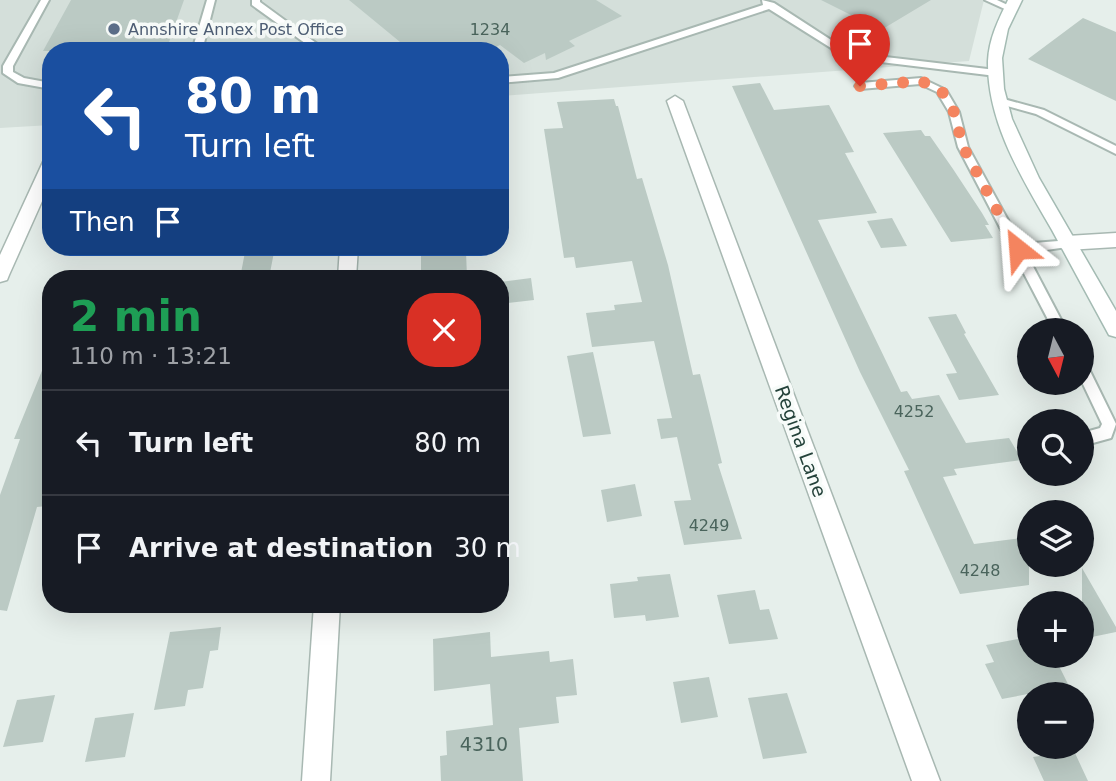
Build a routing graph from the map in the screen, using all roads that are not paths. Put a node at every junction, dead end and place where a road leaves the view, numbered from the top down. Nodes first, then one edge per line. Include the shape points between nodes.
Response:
1 (45, 0) edge
2 (211, 0) edge
3 (256, 0) edge
4 (989, 0) edge
5 (766, 3) edge
6 (1013, 4) edge
7 (199, 42) edge
8 (309, 42) edge
9 (996, 73) junction
10 (509, 79) edge
11 (42, 84) edge
12 (860, 86) dead end
13 (1000, 100) junction
14 (675, 101) dead end
15 (1116, 150) edge
16 (42, 181) edge
17 (1116, 240) edge
18 (1067, 243) junction
19 (1018, 249) junction
20 (1, 267) edge
21 (1054, 318) edge
22 (1116, 329) edge
23 (1094, 393) edge
24 (1094, 436) edge
25 (326, 613) edge
26 (316, 781) edge
27 (926, 781) edge

1 - 11 lane via 8,66 8,73 21,81
2 - 7 lane
3 - 8 lane
4 - 6 lane
5 - 9 lane via 859,57
5 - 10 lane via 555,76
6 - 9 street via 1000,30
9 - 13 street
12 - 19 lane via 921,81 941,90 954,112 963,147
13 - 15 lane via 1040,111
13 - 18 street via 1015,149
14 - 27 street, Regina Lane
16 - 20 street
17 - 18 street
18 - 19 lane
18 - 22 street
19 - 21 lane
23 - 24 lane via 1109,424 1106,433
25 - 26 street

